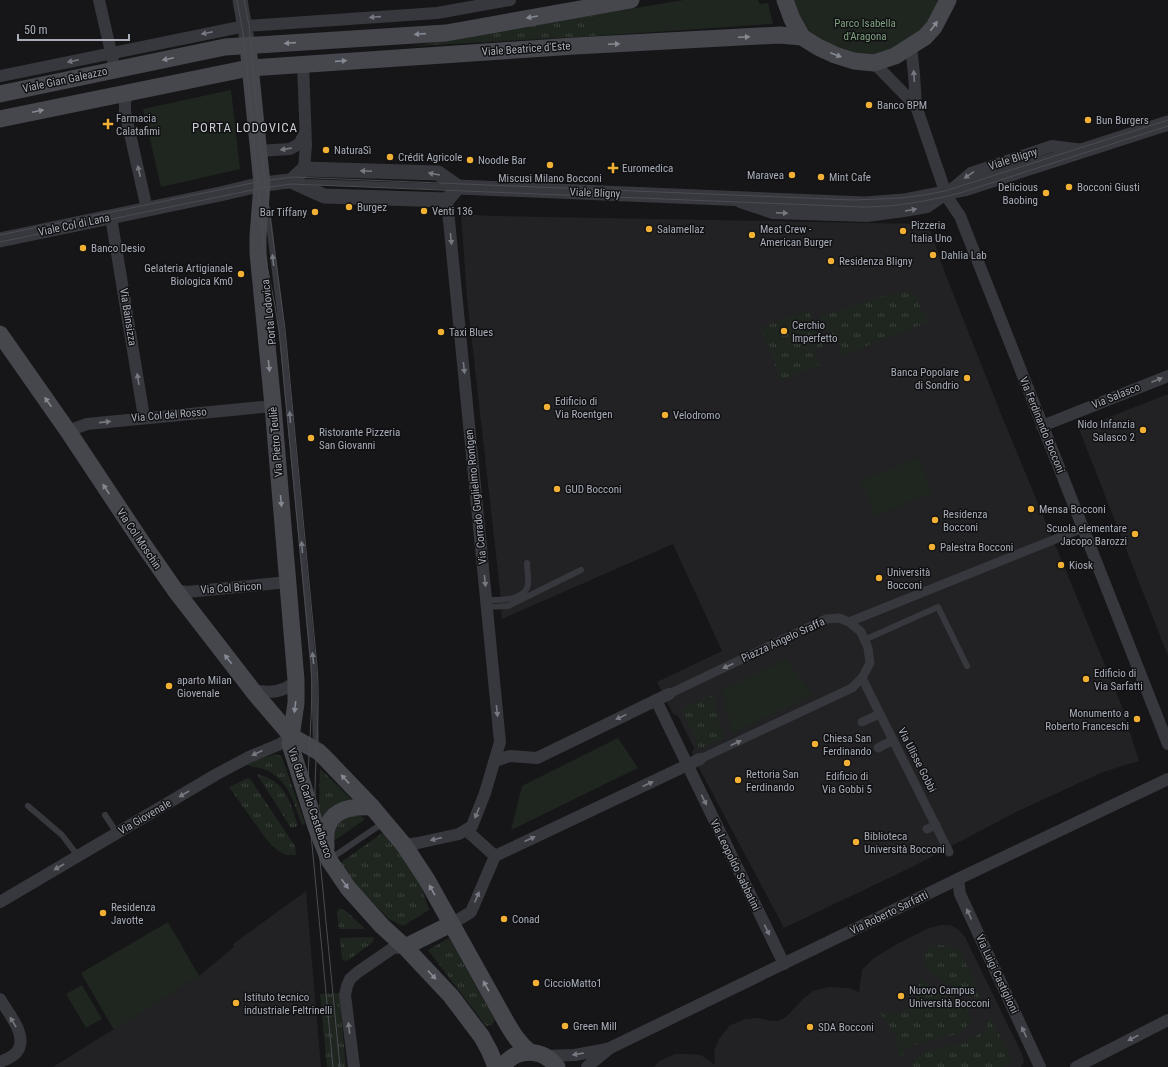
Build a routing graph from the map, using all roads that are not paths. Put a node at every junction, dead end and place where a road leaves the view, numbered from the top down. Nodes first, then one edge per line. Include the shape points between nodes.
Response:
1 (99, 0) edge
2 (240, 0) edge
3 (510, 0) edge
4 (631, 0) edge
5 (785, 0) edge
6 (948, 0) edge
7 (570, 5) edge
8 (456, 10) junction
9 (245, 26) junction
10 (459, 30) junction
11 (802, 37) junction
12 (248, 46) junction
13 (911, 46) junction
14 (112, 53) junction
15 (874, 63) junction
16 (303, 64) junction
17 (249, 68) junction
18 (116, 70) junction
19 (0, 76) edge
20 (15, 82) junction
21 (130, 92) junction
22 (0, 94) edge
23 (916, 106) junction
24 (0, 119) edge
25 (1168, 123) edge
26 (305, 133) junction
27 (258, 151) junction
28 (304, 169) junction
29 (291, 181) junction
30 (262, 184) junction
31 (458, 187) junction
32 (946, 194) junction
33 (447, 200) junction
34 (147, 209) junction
35 (111, 217) junction
36 (0, 240) edge
37 (0, 334) edge
38 (1168, 376) edge
39 (281, 405) junction
40 (144, 418) junction
41 (1042, 426) junction
42 (70, 434) junction
43 (1083, 528) junction
44 (527, 564) dead end
45 (581, 570) dead end
46 (288, 582) junction
47 (175, 590) junction
48 (487, 604) junction
49 (849, 622) junction
50 (864, 640) junction
51 (967, 666) dead end
52 (862, 678) junction
53 (296, 680) junction
54 (252, 690) junction
55 (669, 694) joint
56 (656, 700) junction
57 (880, 714) junction
58 (862, 722) dead end
59 (290, 734) junction
60 (893, 740) junction
61 (1168, 744) edge
62 (878, 748) dead end
63 (316, 750) junction
64 (700, 759) joint
65 (496, 761) junction
66 (687, 765) junction
67 (1168, 779) edge
68 (28, 806) dead end
69 (372, 807) junction
70 (105, 815) dead end
71 (384, 822) junction
72 (936, 825) junction
73 (927, 829) dead end
74 (466, 830) junction
75 (117, 833) junction
76 (404, 845) junction
77 (949, 852) dead end
78 (327, 855) junction
79 (78, 856) junction
80 (495, 856) junction
81 (958, 879) junction
82 (0, 902) edge
83 (451, 924) junction
84 (405, 947) junction
85 (784, 964) junction
86 (0, 999) edge
87 (1168, 1020) edge
88 (610, 1048) junction
89 (544, 1058) edge
90 (0, 1062) edge
91 (1083, 1065) edge
92 (354, 1067) edge
93 (496, 1067) edge
94 (502, 1067) edge
95 (587, 1067) edge
96 (1040, 1067) edge

1 - 14 street
2 - 9 street
3 - 8 street
4 - 7 main road
5 - 11 main road
13 -> 6 main road via 934,27
7 -> 10 main road
8 -> 9 street
8 - 10 street
9 - 12 street
9 -> 14 street
10 -> 12 main road via 446,33
11 -> 15 main road via 835,55 854,61
16 -> 11 main road, Viale Beatrice d'Este via 588,45 780,35
12 - 17 main road, Via Pietro Teuliè
12 -> 18 main road via 225,47
13 - 15 main road via 895,56
23 -> 13 street, Via Ferdinando Bocconi
14 - 18 street, Viale Gian Galeazzo
14 -> 20 street, Viale Gian Galeazzo
15 - 23 street, Via Ferdinando Bocconi
16 - 17 main road, Viale Beatrice d'Este
16 - 26 street
17 - 21 main road, Viale Beatrice d'Este
17 - 27 main road, Via Pietro Teuliè
18 - 20 main road, Viale Gian Galeazzo
19 - 20 street, Viale Gian Galeazzo
20 - 22 main road, Viale Gian Galeazzo
24 -> 21 main road
34 -> 21 street via 125,112 125,101
23 - 32 street, Via Ferdinando Bocconi
25 - 32 street, Viale Bligny
26 -> 27 street via 299,144 290,149
26 - 28 street
27 - 30 main road, Via Pietro Teuliè
28 - 29 street
31 -> 28 street via 438,173
29 - 30 street, Viale Col di Lana
29 - 31 lane, Viale Bligny
29 - 33 street via 324,196
30 - 34 street, Viale Col di Lana
39 -> 30 lane, Porta Lodovica via 269,218
30 -> 39 main road, Via Pietro Teuliè via 258,253
31 - 32 street, Viale Bligny via 865,204
31 - 33 street
32 - 41 street, Via Ferdinando Bocconi via 960,216
33 -> 48 street, Via Corrado Guglielmo Rontgen
34 - 35 street, Viale Col di Lana
35 - 36 street, Viale Col di Lana
40 -> 35 street, Via Bainsizza
42 -> 37 main road, Via Col Moschin
41 -> 38 street, Via Salasco
39 - 40 street, Via Col del Rosso
39 -> 46 main road, Via Pietro Teuliè
63 -> 39 lane, Via Pietro Teuliè via 314,674
42 -> 40 street, Via Col del Rosso via 80,425
41 - 43 street, Via Ferdinando Bocconi
47 -> 42 main road, Via Col Moschin
43 - 49 street
43 - 61 street, Via Ferdinando Bocconi
44 - 48 lane via 526,590 508,600
45 - 48 lane via 508,606
46 - 47 street, Via Col Bricon via 187,592
46 - 53 main road, Via Pietro Teuliè
54 -> 47 main road, Via Col Moschin
48 -> 65 street, Via Corrado Guglielmo Rontgen via 500,742
49 - 50 street via 861,632
49 -> 55 street, Piazza Angelo Sraffa via 839,618 826,620
50 - 51 lane via 938,607
50 - 52 street via 870,663
52 - 57 street, Via Ulisse Gobbi
64 -> 52 street via 844,693
53 - 54 street via 277,691
53 -> 59 main road, Via Pietro Teuliè via 296,708
54 - 59 main road, Via Col Moschin
55 - 56 street, Piazza Angelo Sraffa
56 -> 65 street, Piazza Angelo Sraffa via 537,758 510,756
56 - 66 street
57 - 58 street
57 - 60 street, Via Ulisse Gobbi
59 - 63 main road, Via Gian Carlo Castelbarco
59 -> 75 street, Via Giovenale via 280,744 249,757
59 - 78 main road, Via Gian Carlo Castelbarco via 295,763
60 - 62 street
60 - 72 street, Via Ulisse Gobbi
69 -> 63 main road, Via Gian Carlo Castelbarco
64 - 66 street
65 -> 74 street, Via Corrado Guglielmo Rontgen via 472,826
80 -> 66 street
66 -> 85 street, Via Leopoldo Sabbatini
67 - 81 street, Via Roberto Sarfatti
68 - 79 lane via 62,835
69 - 71 main road, Via Gian Carlo Castelbarco
69 - 78 main road via 348,808 332,819 327,829
70 - 75 lane
71 - 76 main road, Via Gian Carlo Castelbarco
71 - 78 lane
72 - 73 street
72 - 77 street, Via Ulisse Gobbi
74 -> 76 street via 452,836
74 - 80 street
75 - 79 street, Via Giovenale
83 -> 76 main road, Via Gian Carlo Castelbarco
78 -> 84 main road, Via Gian Carlo Castelbarco via 348,888
79 -> 82 street, Via Giovenale
83 -> 80 street via 471,912
81 - 85 street, Via Roberto Sarfatti
96 -> 81 street, Via Luigi Castiglioni via 960,894
83 - 84 main road
89 -> 83 main road, Via Gian Carlo Castelbarco via 525,1048 515,1036
92 -> 84 street via 346,986 358,972 393,948
84 -> 93 main road, Via Gian Carlo Castelbarco via 451,996 477,1030
85 - 88 street, Via Roberto Sarfatti
90 -> 86 street via 16,1053 21,1037
87 -> 91 street
88 -> 89 street, Via Roberto Sarfatti
88 - 95 street, Via Roberto Sarfatti
89 - 94 main road via 514,1056

